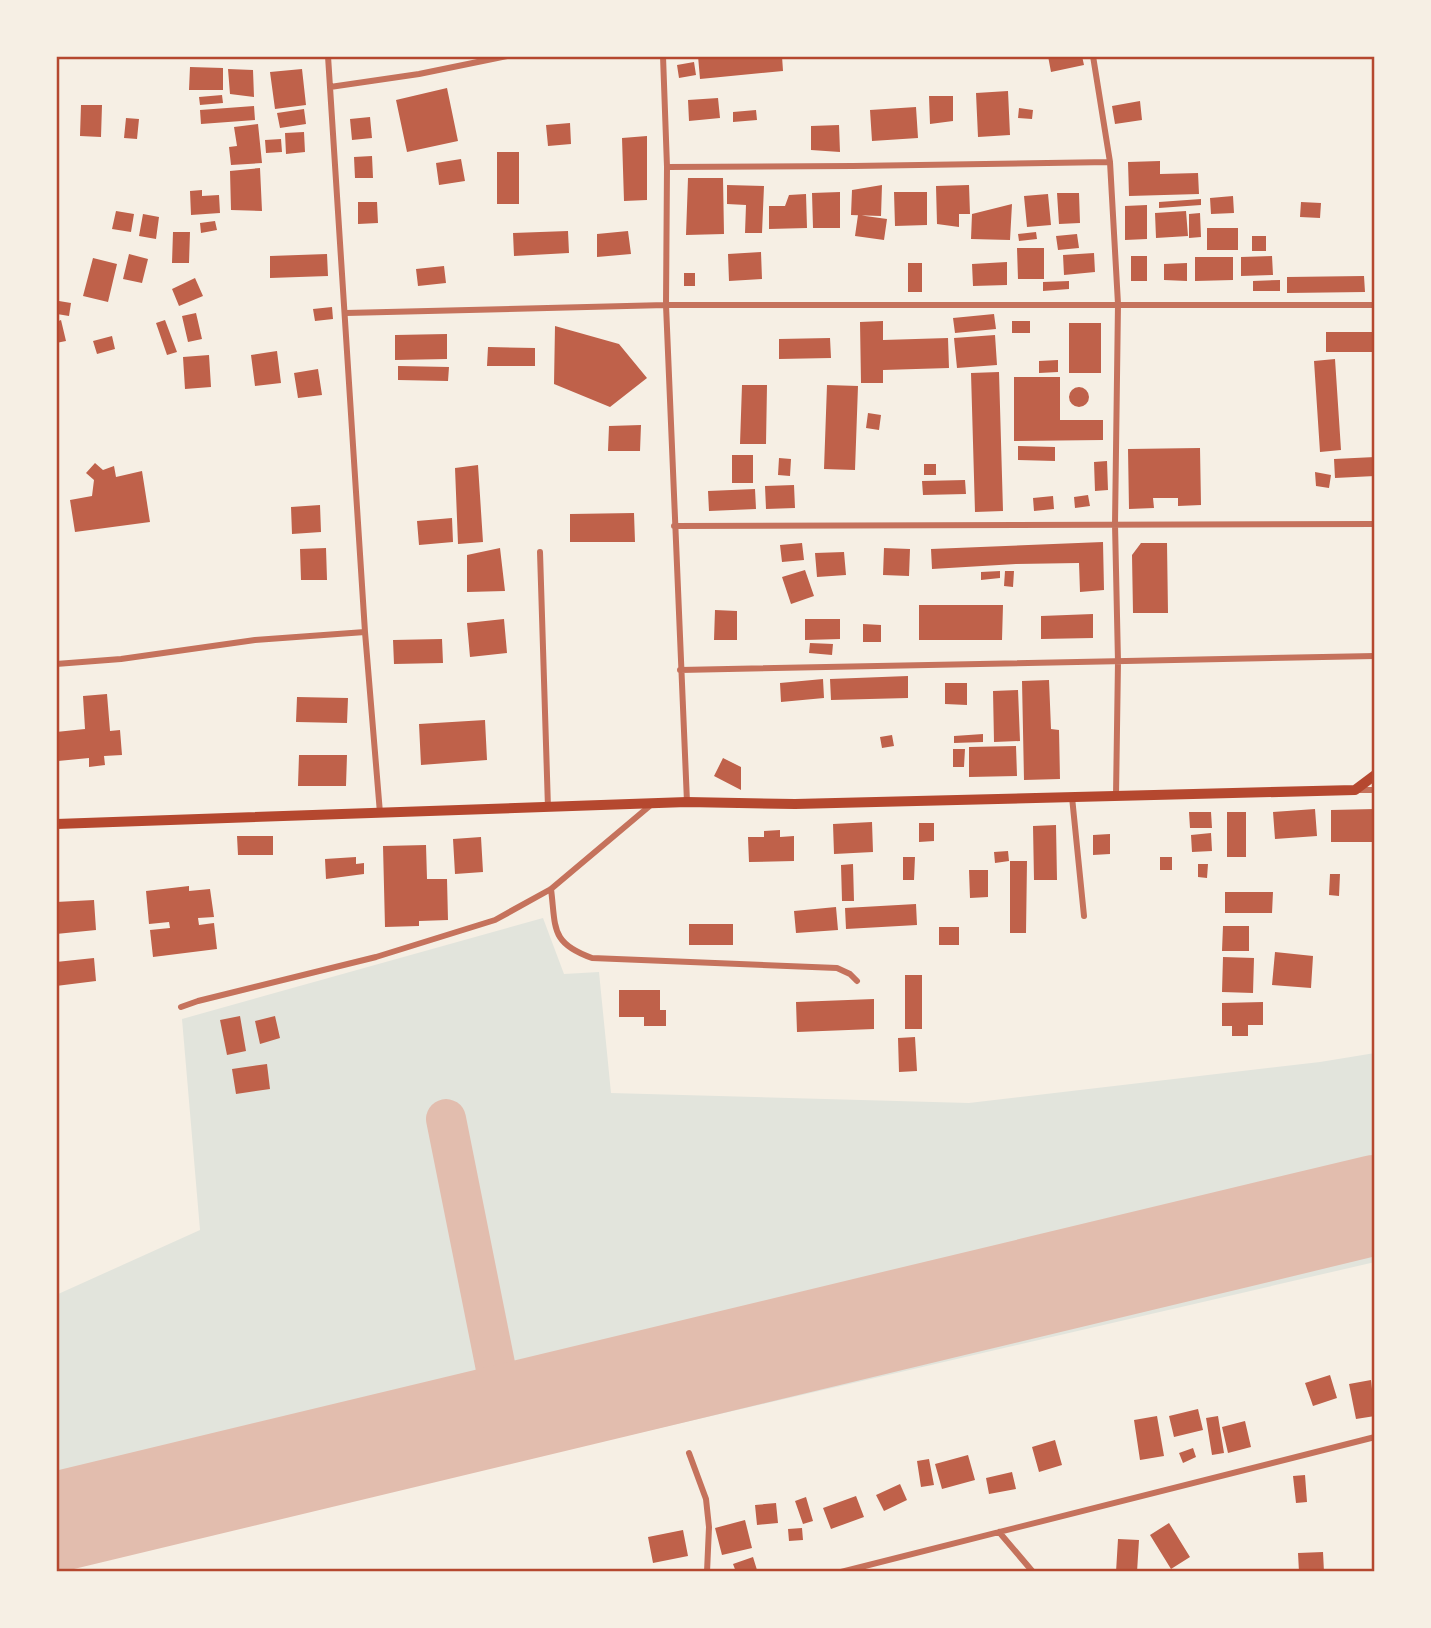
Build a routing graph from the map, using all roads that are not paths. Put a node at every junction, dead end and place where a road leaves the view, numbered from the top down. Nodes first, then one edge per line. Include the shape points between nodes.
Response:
1 (328, 56) edge
2 (508, 56) edge
3 (663, 56) edge
4 (1093, 56) edge
5 (330, 87) junction
6 (1110, 162) junction
7 (667, 166) junction
8 (1118, 304) junction
9 (666, 305) junction
10 (1375, 305) edge
11 (346, 313) junction
12 (1115, 524) junction
13 (1375, 524) edge
14 (674, 526) junction
15 (540, 552) dead end
16 (365, 632) junction
17 (1375, 656) edge
18 (1118, 662) junction
19 (56, 664) edge
20 (680, 670) junction
21 (1375, 775) edge
22 (1355, 790) junction
23 (1375, 790) edge
24 (1116, 796) junction
25 (1072, 797) junction
26 (687, 802) junction
27 (652, 804) junction
28 (548, 808) junction
29 (380, 813) junction
30 (56, 824) edge
31 (551, 889) junction
32 (1084, 916) dead end
33 (857, 981) dead end
34 (181, 1007) dead end
35 (1375, 1437) edge
36 (690, 1453) dead end
37 (999, 1532) junction
38 (707, 1572) edge
39 (841, 1572) edge
40 (1032, 1572) edge

1 - 5 street
2 - 5 street
3 - 7 street
4 - 6 street
5 - 11 street
6 - 7 street
6 - 8 street
7 - 9 street
8 - 9 street
8 - 10 street
8 - 12 street
9 - 11 street
9 - 14 street
11 - 16 street
12 - 13 street
12 - 14 street
12 - 18 street
14 - 20 street
15 - 28 street
16 - 19 street
16 - 29 street
17 - 18 street
18 - 20 street
18 - 24 street
20 - 26 street
21 - 22 highway
22 - 23 street
22 - 24 highway
24 - 25 highway
25 - 26 highway
25 - 32 street
26 - 27 highway
27 - 28 highway
27 - 31 street
28 - 29 highway
29 - 30 highway
31 - 33 street via 562,943 592,958 837,968
31 - 34 street via 495,920 376,957
35 - 37 street
36 - 38 street via 706,1499
37 - 39 street
37 - 40 street

